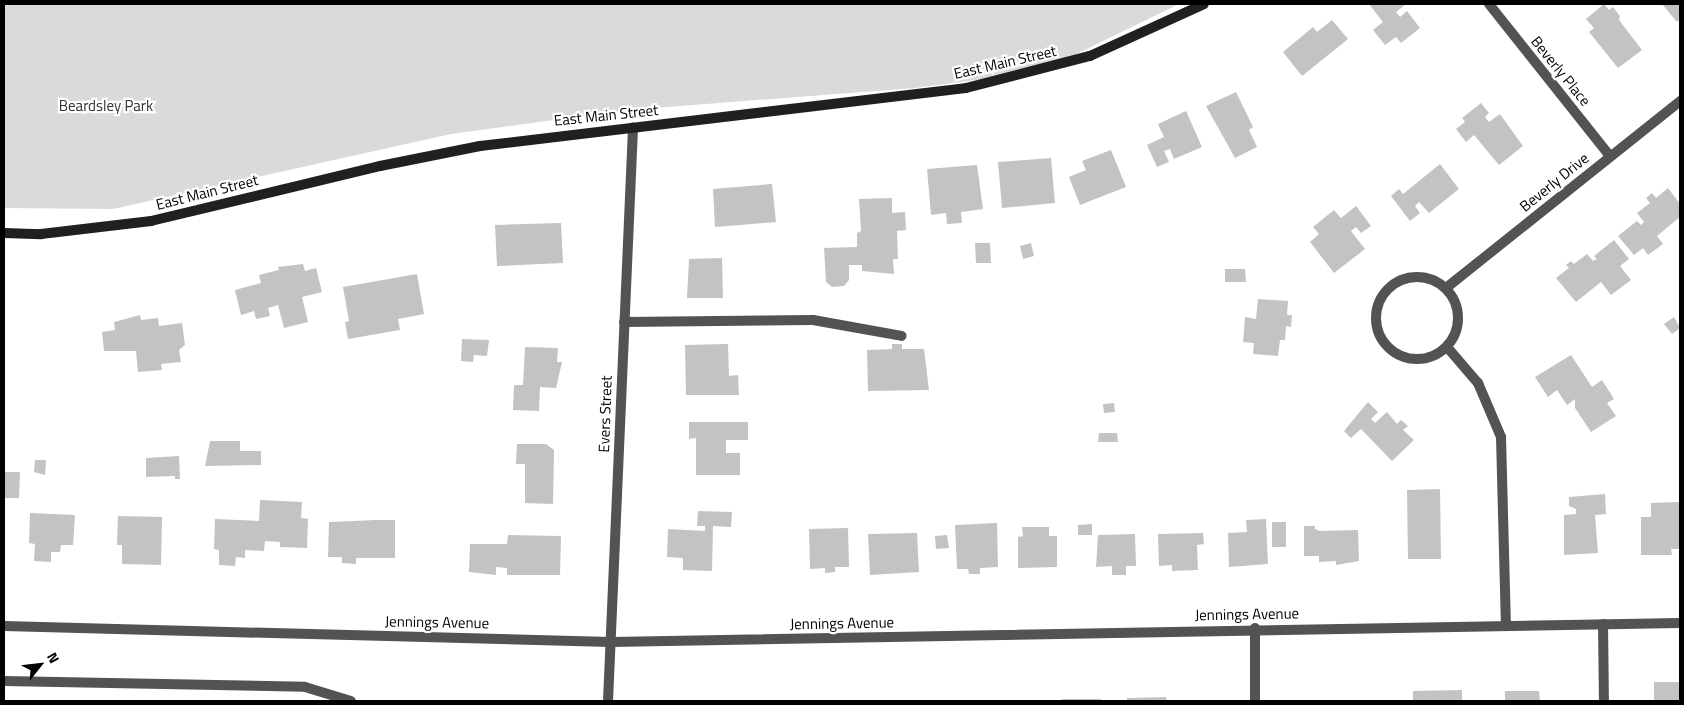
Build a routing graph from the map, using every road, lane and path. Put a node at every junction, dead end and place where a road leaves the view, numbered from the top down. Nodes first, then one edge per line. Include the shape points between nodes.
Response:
1 (1204, 4) edge
2 (1489, 4) edge
3 (1680, 100) edge
4 (632, 128) junction
5 (1610, 156) junction
6 (4, 233) edge
7 (1446, 288) junction
8 (624, 322) junction
9 (902, 336) dead end
10 (1447, 347) junction
11 (1680, 623) edge
12 (1506, 624) junction
13 (1603, 624) junction
14 (4, 626) edge
15 (1255, 628) junction
16 (611, 642) junction
17 (4, 681) edge
18 (351, 701) edge
19 (608, 701) edge
20 (1255, 701) edge
21 (1604, 701) edge

1 - 4 main road, East Main Street via 1090,56 1008,79 898,97
2 - 5 street, Beverly Place
3 - 5 street, Beverly Drive
4 - 6 main road, East Main Street via 428,155 107,229
4 - 8 street, Evers Street
5 - 7 street, Beverly Drive
7 - 10 street via 1458,311 1458,324
7 - 10 street via 1422,276 1408,277 1385,292 1376,318 1378,332 1396,354 1423,359
8 - 9 street via 814,320
8 - 16 street, Evers Street
10 - 12 street via 1478,382 1501,437
11 - 13 street, Jennings Avenue
12 - 13 street, Jennings Avenue
12 - 15 street, Jennings Avenue
13 - 21 street
14 - 16 street, Jennings Avenue
15 - 16 street, Jennings Avenue
15 - 20 street
16 - 19 street, Evers Street
17 - 18 street via 305,687

